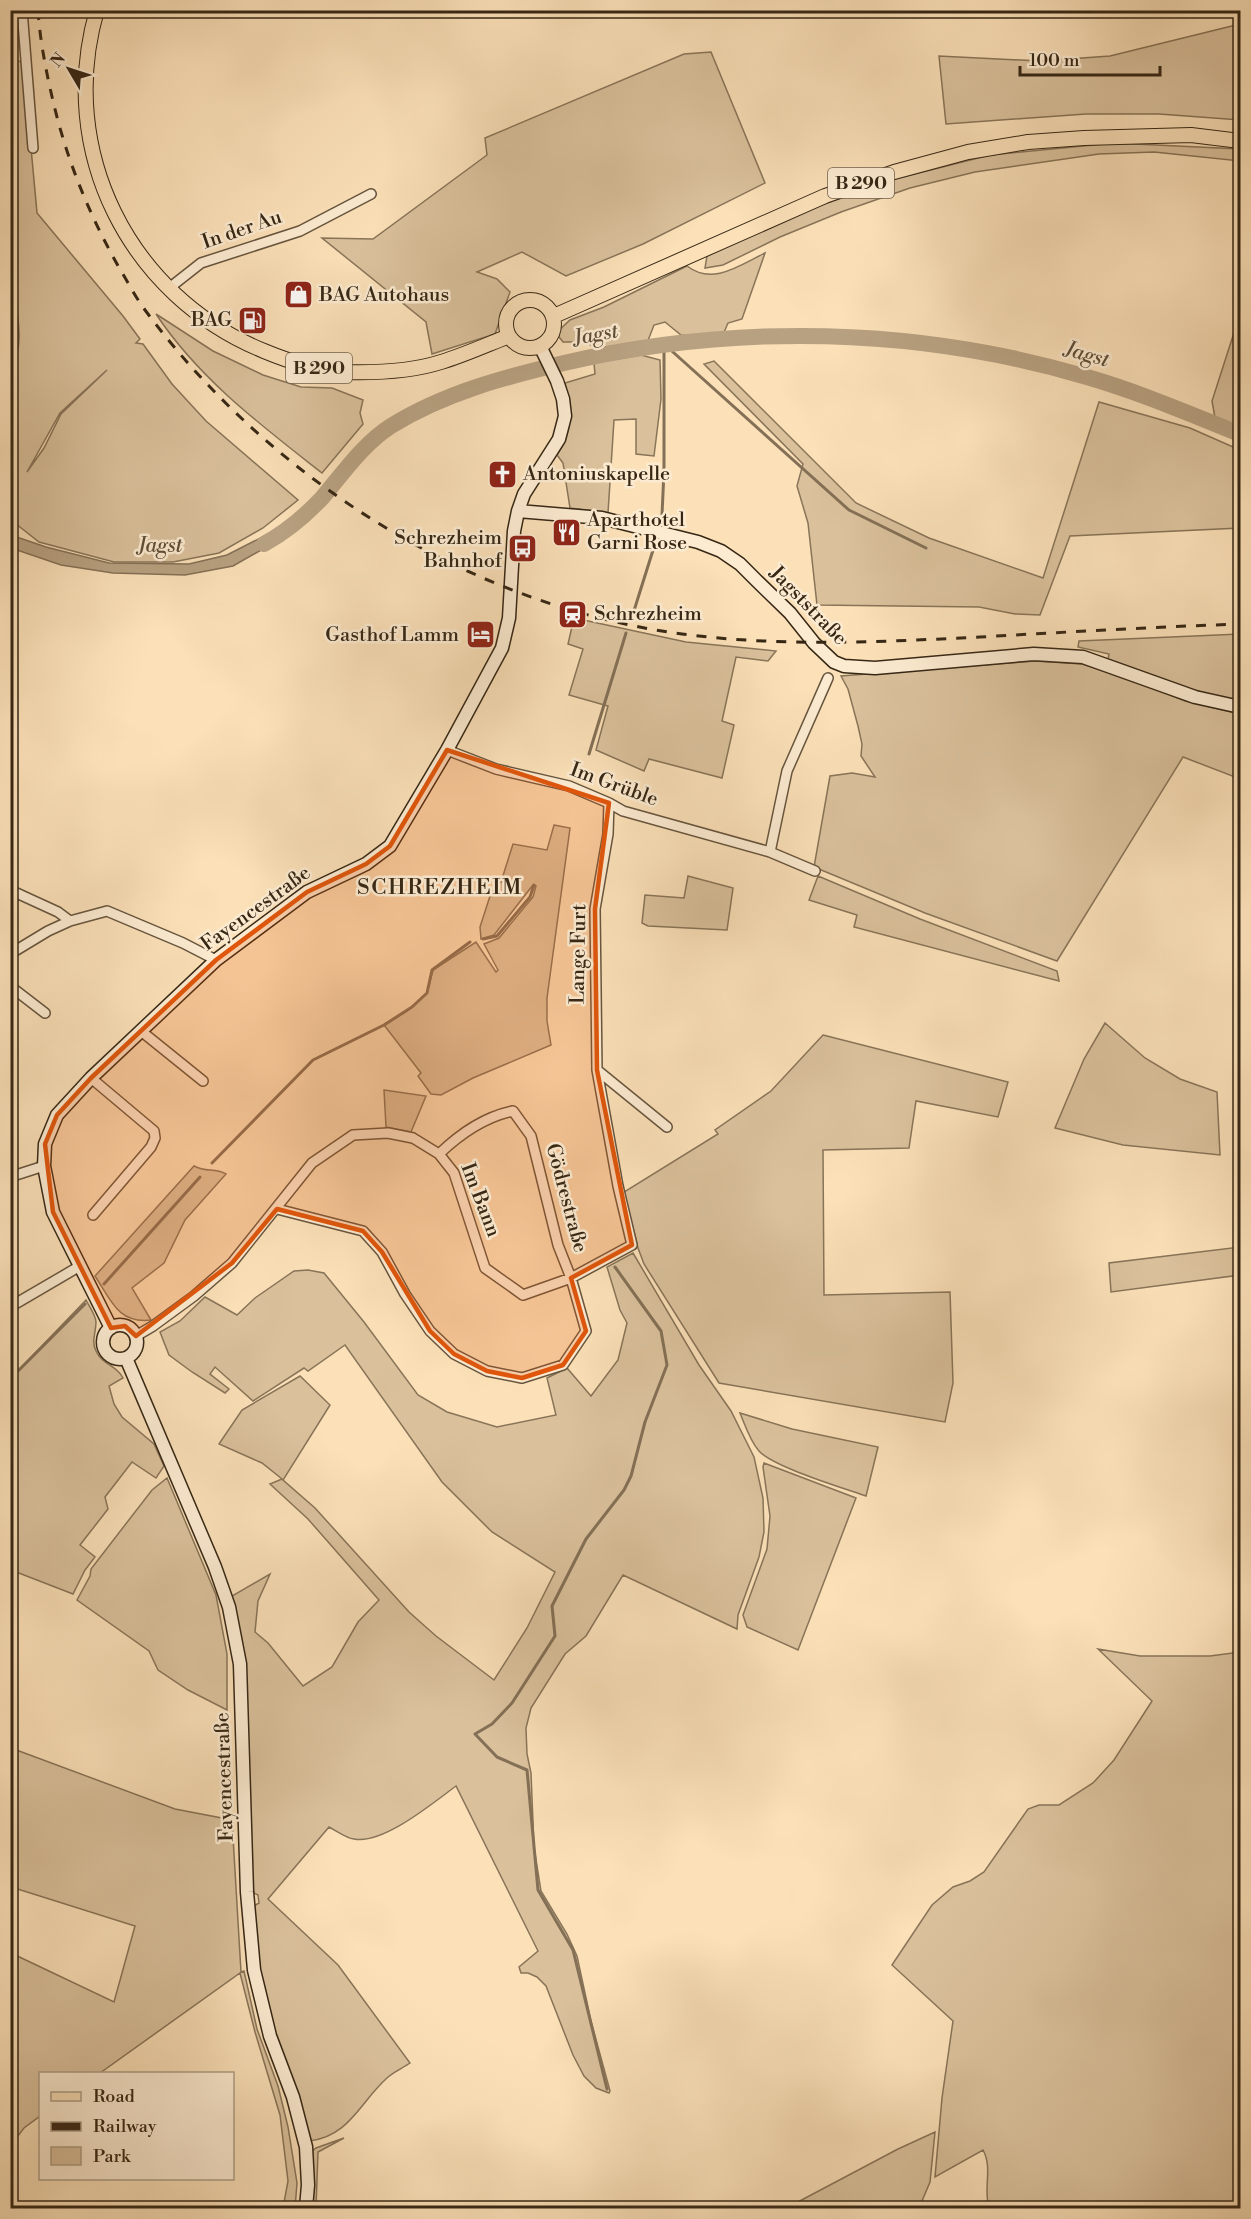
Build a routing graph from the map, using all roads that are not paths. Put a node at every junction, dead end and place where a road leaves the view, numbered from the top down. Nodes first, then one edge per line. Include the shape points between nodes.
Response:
1 (22, 10) edge
2 (97, 10) edge
3 (1240, 141) edge
4 (33, 148) dead end
5 (371, 194) dead end
6 (168, 289) junction
7 (554, 316) junction
8 (509, 336) junction
9 (543, 352) junction
10 (518, 511) junction
11 (828, 678) dead end
12 (1240, 707) edge
13 (447, 750) junction
14 (609, 802) junction
15 (770, 852) junction
16 (814, 872) dead end
17 (10, 890) edge
18 (70, 921) junction
19 (10, 954) edge
20 (216, 960) junction
21 (10, 986) edge
22 (45, 1013) dead end
23 (141, 1031) junction
24 (597, 1070) junction
25 (91, 1078) junction
26 (203, 1081) dead end
27 (667, 1127) dead end
28 (440, 1154) junction
29 (44, 1166) junction
30 (12, 1176) edge
31 (277, 1209) junction
32 (93, 1215) dead end
33 (632, 1245) joint
34 (80, 1266) junction
35 (570, 1278) junction
36 (10, 1310) edge
37 (111, 1328) junction
38 (136, 1336) junction
39 (126, 1358) junction
40 (306, 2208) edge

1 - 4 street
2 - 6 main road, B 290 via 86,67 86,106 93,155 101,186 132,245
3 - 7 main road, B 290 via 1191,135 1084,138 968,152 825,196
5 - 6 street, In der Au via 300,231 201,263
6 - 8 main road, B 290 via 213,326 244,343 299,364 340,372 390,372 439,363
7 - 8 main road via 537,300 521,301 506,320
7 - 9 main road via 554,331
8 - 9 main road via 513,342
9 - 10 street, Fayencestraße via 557,381 565,416 560,439 524,494
10 - 12 street, Jagststraße via 602,518 721,551 740,564 790,613 813,643 844,666 875,668 1022,655 1083,657 1195,697
10 - 13 street, Fayencestraße via 509,618 502,648
11 - 15 street via 787,771
13 - 14 street, Im Grüble via 496,769 569,786
13 - 20 street, Fayencestraße via 390,846 366,864 307,892
14 - 15 street, Im Grüble via 623,811
14 - 24 street, Lange Furt via 608,834 595,909
15 - 16 street, Im Grüble
17 - 18 street
18 - 19 street
18 - 20 street via 107,911
20 - 23 street, Fayencestraße
21 - 22 street
23 - 25 street, Fayencestraße
23 - 26 street
24 - 27 street
24 - 33 street, Lange Furt
25 - 29 street, Fayencestraße via 57,1115 45,1144
25 - 32 street via 154,1131 155,1138
28 - 31 street, Im Bann via 413,1138 388,1133 353,1135 312,1164
28 - 35 street, Im Bann via 454,1173 485,1268 523,1295
28 - 35 street, Gödrestraße via 455,1138 482,1121 513,1111 531,1136
29 - 30 street
29 - 34 street, Fayencestraße via 54,1212
31 - 35 street via 363,1232 382,1252 430,1331 454,1354 487,1371 522,1378 563,1365 586,1331
31 - 38 street, Im Bann via 232,1263 194,1296
33 - 35 street, Im Bann
34 - 36 street
34 - 37 street, Fayencestraße
37 - 38 street via 125,1326
37 - 39 street via 104,1336 106,1352 115,1358
38 - 39 street via 136,1346
39 - 40 street, Fayencestraße via 230,1608 240,1664 247,1892 254,1970 270,2036 293,2097 306,2147

